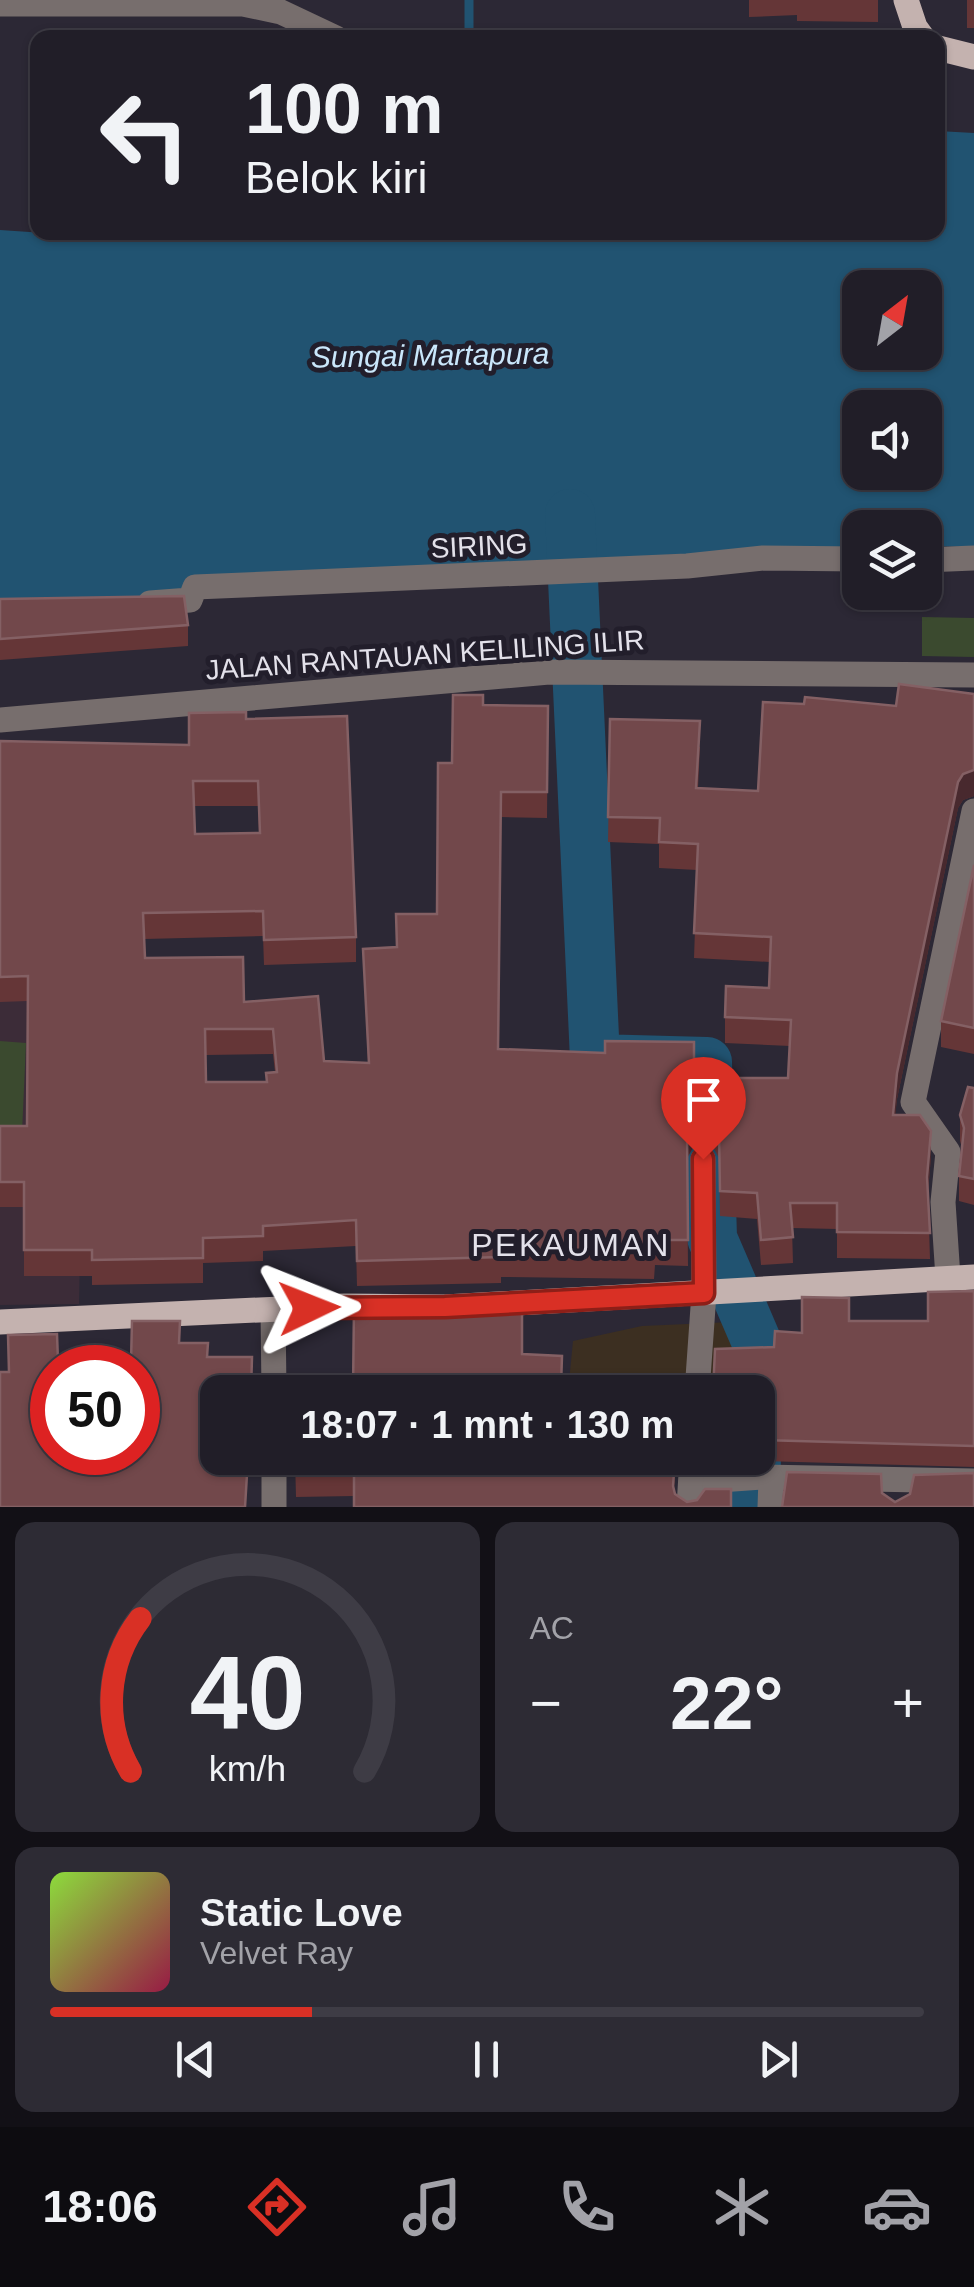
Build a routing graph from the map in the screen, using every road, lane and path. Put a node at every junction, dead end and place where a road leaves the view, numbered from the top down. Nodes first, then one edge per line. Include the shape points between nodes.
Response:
1 (906, 0) edge
2 (0, 4) edge
3 (319, 30) edge
4 (916, 30) edge
5 (945, 50) edge
6 (974, 57) edge
7 (974, 558) edge
8 (842, 559) edge
9 (942, 559) edge
10 (125, 604) edge
11 (974, 675) edge
12 (0, 720) edge
13 (974, 811) edge
14 (703, 1159) dead end
15 (974, 1277) edge
16 (948, 1278) junction
17 (711, 1292) junction
18 (274, 1310) junction
19 (0, 1322) edge
20 (274, 1375) edge
21 (699, 1375) edge
22 (274, 1475) edge
23 (766, 1478) junction
24 (899, 1479) junction
25 (974, 1481) edge
26 (691, 1482) edge
27 (274, 1507) edge
28 (770, 1507) edge
29 (896, 1507) edge

1 - 4 main road
2 - 3 street via 243,4
5 - 6 main road
7 - 9 street
8 - 10 street, SIRING via 195,587 190,600
11 - 12 street, JALAN RANTAUAN KELILING ILIR via 549,672
13 - 16 street via 913,1102 948,1152
14 - 17 street
15 - 16 main road
16 - 17 main road
17 - 18 main road
17 - 21 street
18 - 19 main road
18 - 20 street
22 - 27 street
23 - 24 street
23 - 26 street
23 - 28 street
24 - 25 street
24 - 29 street

